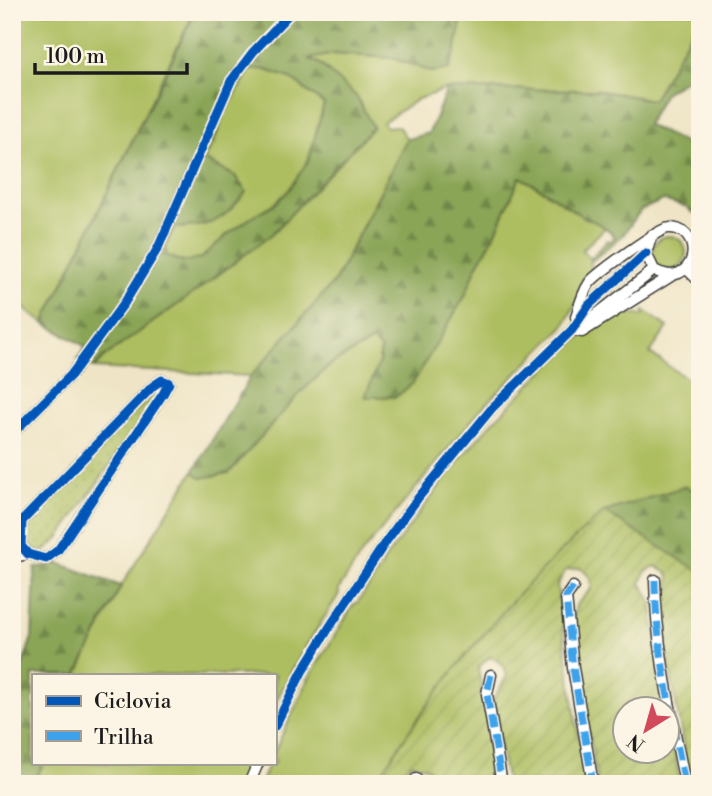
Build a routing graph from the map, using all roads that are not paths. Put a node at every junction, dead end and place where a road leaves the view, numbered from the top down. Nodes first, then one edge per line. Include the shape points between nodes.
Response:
1 (291, 12) edge
2 (652, 235) junction
3 (695, 239) edge
4 (623, 257) junction
5 (647, 261) junction
6 (686, 268) junction
7 (674, 274) junction
8 (700, 282) edge
9 (586, 302) junction
10 (590, 320) junction
11 (572, 330) junction
12 (12, 434) edge
13 (27, 554) junction
14 (12, 557) edge
15 (655, 580) dead end
16 (573, 587) dead end
17 (491, 675) dead end
18 (276, 724) edge
19 (258, 764) edge
20 (249, 784) edge
21 (502, 784) edge
22 (593, 784) edge
23 (685, 784) edge

1 - 12 street via 231,81 158,248 125,302 71,375
2 - 3 street via 673,228
2 - 4 street
2 - 5 street
3 - 6 street
4 - 5 street
4 - 9 street via 588,285
5 - 7 street via 662,274
5 - 9 street
5 - 10 street
6 - 7 street
6 - 8 street
7 - 11 street via 582,332
9 - 10 street via 593,313
9 - 11 street
10 - 11 street
11 - 18 street via 475,427 394,529 310,657
13 - 13 street via 46,559 58,550 169,383 163,380 153,386 22,522 21,545
13 - 14 street
15 - 23 street via 655,605
16 - 22 street via 566,597 573,668
17 - 21 street via 487,694
19 - 20 street

